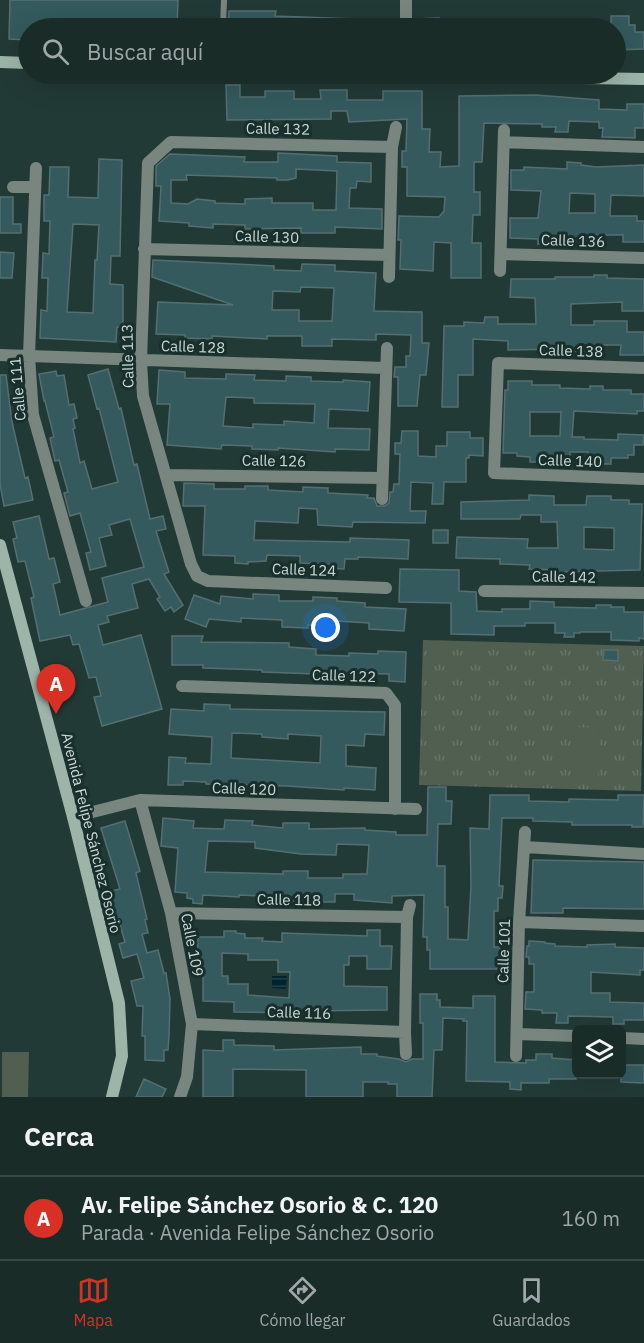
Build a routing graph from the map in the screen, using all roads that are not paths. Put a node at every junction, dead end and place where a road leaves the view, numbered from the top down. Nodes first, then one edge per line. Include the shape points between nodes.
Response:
1 (224, 0) edge
2 (406, 0) edge
3 (223, 18) edge
4 (405, 18) edge
5 (0, 62) edge
6 (18, 63) edge
7 (626, 79) edge
8 (644, 79) edge
9 (396, 127) dead end
10 (166, 146) joint
11 (392, 147) junction
12 (644, 147) edge
13 (36, 168) dead end
14 (12, 187) dead end
15 (34, 187) junction
16 (144, 249) junction
17 (501, 254) junction
18 (388, 255) junction
19 (644, 258) edge
20 (500, 271) dead end
21 (389, 277) dead end
22 (387, 348) dead end
23 (0, 355) edge
24 (29, 356) junction
25 (141, 361) junction
26 (385, 368) junction
27 (644, 368) edge
28 (494, 472) joint
29 (166, 475) junction
30 (382, 478) junction
31 (644, 478) edge
32 (382, 499) dead end
33 (0, 545) edge
34 (220, 582) joint
35 (386, 588) dead end
36 (484, 591) dead end
37 (644, 593) edge
38 (86, 601) dead end
39 (182, 686) dead end
40 (140, 800) junction
41 (395, 809) junction
42 (416, 809) dead end
43 (73, 818) junction
44 (525, 831) dead end
45 (525, 847) junction
46 (644, 854) edge
47 (171, 913) junction
48 (519, 922) junction
49 (644, 926) edge
50 (192, 1024) junction
51 (405, 1032) junction
52 (517, 1034) junction
53 (572, 1036) edge
54 (626, 1038) edge
55 (644, 1039) edge
56 (406, 1054) dead end
57 (516, 1056) dead end
58 (112, 1097) edge
59 (180, 1097) edge

1 - 3 lane
2 - 4 street
5 - 6 street
7 - 8 street
9 - 11 street
10 - 11 street, Calle 132 via 171,142
10 - 16 street, Calle 113 via 148,163
11 - 18 street
12 - 17 street via 504,136
13 - 15 street, Calle 111
14 - 15 street
15 - 24 street, Calle 111
16 - 18 street, Calle 130
16 - 25 street, Calle 113
17 - 19 street, Calle 136
17 - 20 street
18 - 21 street
22 - 26 street
23 - 24 street, Calle 128
24 - 25 street, Calle 128
24 - 38 street, Calle 111 via 33,415
25 - 26 street, Calle 128
25 - 29 street, Calle 113 via 143,396
26 - 30 street
27 - 28 street, Calle 138 via 498,363
28 - 31 street, Calle 140
29 - 30 street, Calle 126
29 - 34 street, Calle 113 via 197,576
30 - 32 street
33 - 43 street, Avenida Felipe Sánchez Osorio
34 - 35 street, Calle 124
36 - 37 street, Calle 142
39 - 41 street, Calle 122 via 386,693 395,705
40 - 41 street, Calle 120
40 - 43 street, Calle 120
40 - 47 street, Calle 109
41 - 42 street, Calle 120
43 - 58 street, Avenida Felipe Sánchez Osorio via 118,1003 122,1056
44 - 45 street, Calle 101
45 - 46 street
45 - 48 street, Calle 101
47 - 50 street, Calle 109
47 - 51 street, Calle 118 via 408,911
48 - 49 street
48 - 52 street, Calle 101
50 - 51 street, Calle 116
50 - 59 street, Calle 109 via 187,1077
51 - 56 street
52 - 53 street
52 - 57 street, Calle 101
54 - 55 street

